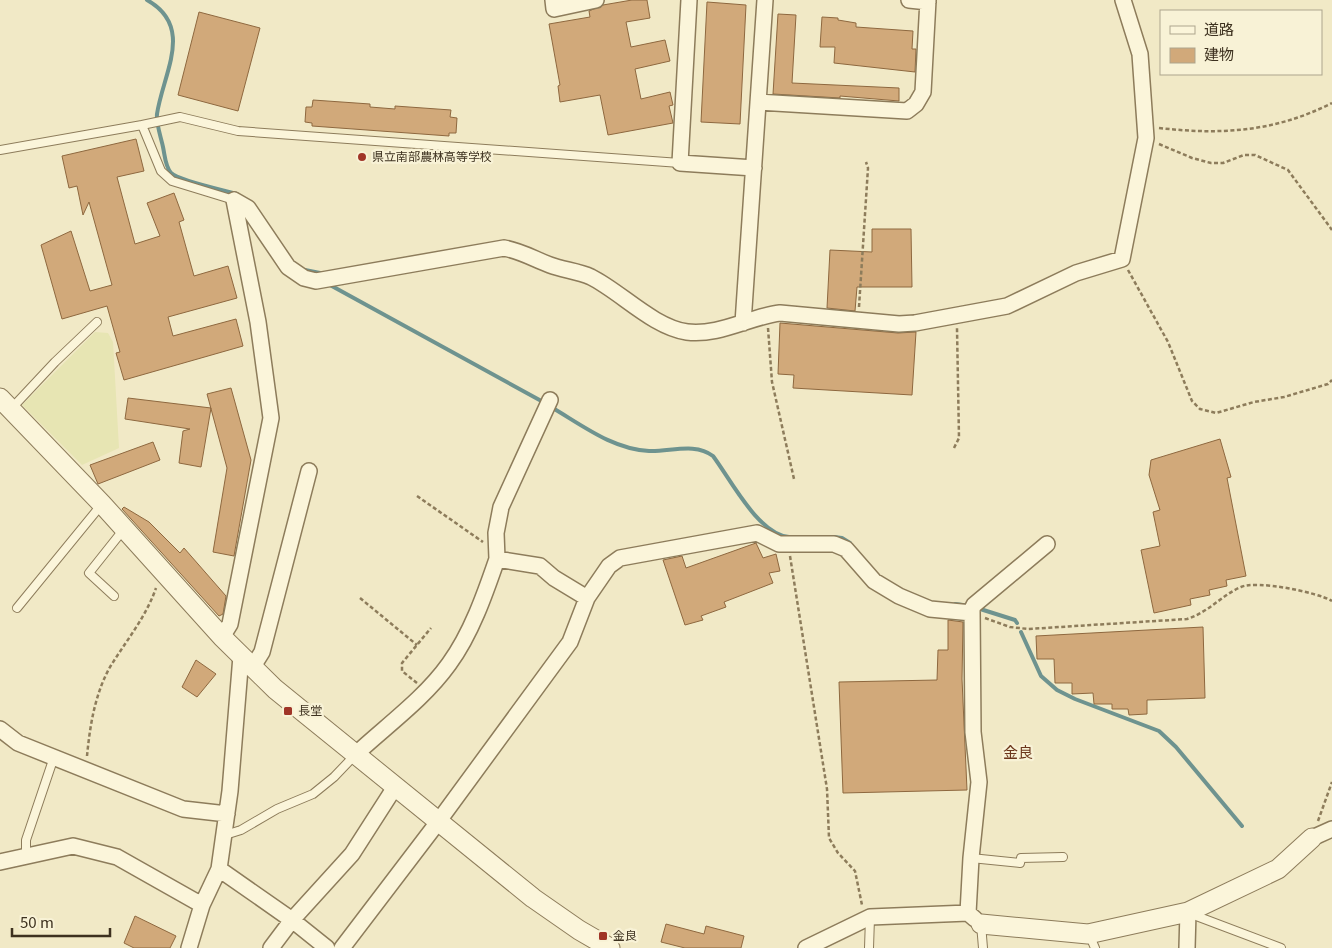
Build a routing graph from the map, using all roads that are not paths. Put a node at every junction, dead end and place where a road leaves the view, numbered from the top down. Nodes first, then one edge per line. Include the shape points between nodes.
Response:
1 (553, 0) edge
2 (596, 0) edge
3 (689, 0) edge
4 (765, 0) edge
5 (909, 0) edge
6 (1123, 0) edge
7 (928, 1) edge
8 (758, 102) junction
9 (142, 125) junction
10 (0, 150) edge
11 (680, 163) junction
12 (754, 168) junction
13 (234, 200) junction
14 (98, 322) dead end
15 (743, 323) junction
16 (5, 404) edge
17 (547, 406) dead end
18 (309, 471) dead end
19 (102, 504) junction
20 (124, 528) junction
21 (1047, 544) dead end
22 (496, 556) junction
23 (114, 596) dead end
24 (587, 598) junction
25 (17, 608) dead end
26 (973, 609) junction
27 (222, 637) junction
28 (247, 662) junction
29 (0, 729) edge
30 (355, 755) junction
31 (54, 757) junction
32 (395, 787) junction
33 (227, 814) junction
34 (438, 822) junction
35 (1332, 829) edge
36 (225, 835) junction
37 (1312, 838) joint
38 (1063, 857) dead end
39 (26, 858) junction
40 (971, 858) junction
41 (0, 862) edge
42 (219, 869) junction
43 (202, 905) junction
44 (1188, 912) junction
45 (868, 918) junction
46 (975, 918) junction
47 (292, 920) junction
48 (1092, 941) edge
49 (189, 948) edge
50 (270, 948) edge
51 (327, 948) edge
52 (342, 948) edge
53 (610, 948) edge
54 (806, 948) edge
55 (869, 948) edge
56 (983, 948) edge
57 (1187, 948) edge
58 (1280, 948) edge

1 - 2 street via 554,9
3 - 11 street
4 - 8 street
5 - 7 street
6 - 15 street via 1140,54 1145,132 1122,259 1076,273 1008,306 957,316 899,324 780,313
7 - 8 street via 923,92 908,111
8 - 12 street
9 - 10 lane
9 - 11 lane via 180,116 238,131
9 - 13 lane via 161,171 172,181
11 - 12 street
12 - 15 street
13 - 15 street via 248,208 288,267 304,278 316,281 504,248 521,251 550,265 590,277 666,325 686,332 712,331
13 - 27 street via 258,322 271,418 230,624
14 - 16 lane
16 - 19 street
17 - 22 street via 500,507
18 - 28 street via 262,652
19 - 20 street
19 - 25 lane
20 - 23 lane via 89,573
20 - 27 street
21 - 26 street
22 - 24 street via 540,566
22 - 30 street via 483,598 450,664
24 - 26 street via 610,566 620,558 757,533 779,544 834,544 846,549 874,581 899,596 930,609
24 - 34 street via 570,642
26 - 40 street via 973,732 979,782
27 - 28 street
28 - 30 street
28 - 33 street
29 - 31 street via 18,743
30 - 32 street
30 - 36 lane via 313,794
31 - 33 street via 183,809
31 - 39 lane via 26,840
32 - 34 street
32 - 47 street via 352,854
33 - 36 street
34 - 52 street
34 - 53 street via 533,898
35 - 37 street
36 - 42 street
37 - 44 street via 1278,869
38 - 40 lane via 1021,858 1020,862
39 - 41 street
39 - 43 street via 73,846 116,857
40 - 46 street
42 - 43 street
42 - 47 street
43 - 49 street
44 - 48 street
44 - 57 street
44 - 58 lane
45 - 46 street
45 - 54 street
45 - 55 lane
46 - 48 street
46 - 56 lane
47 - 50 street
47 - 51 street

